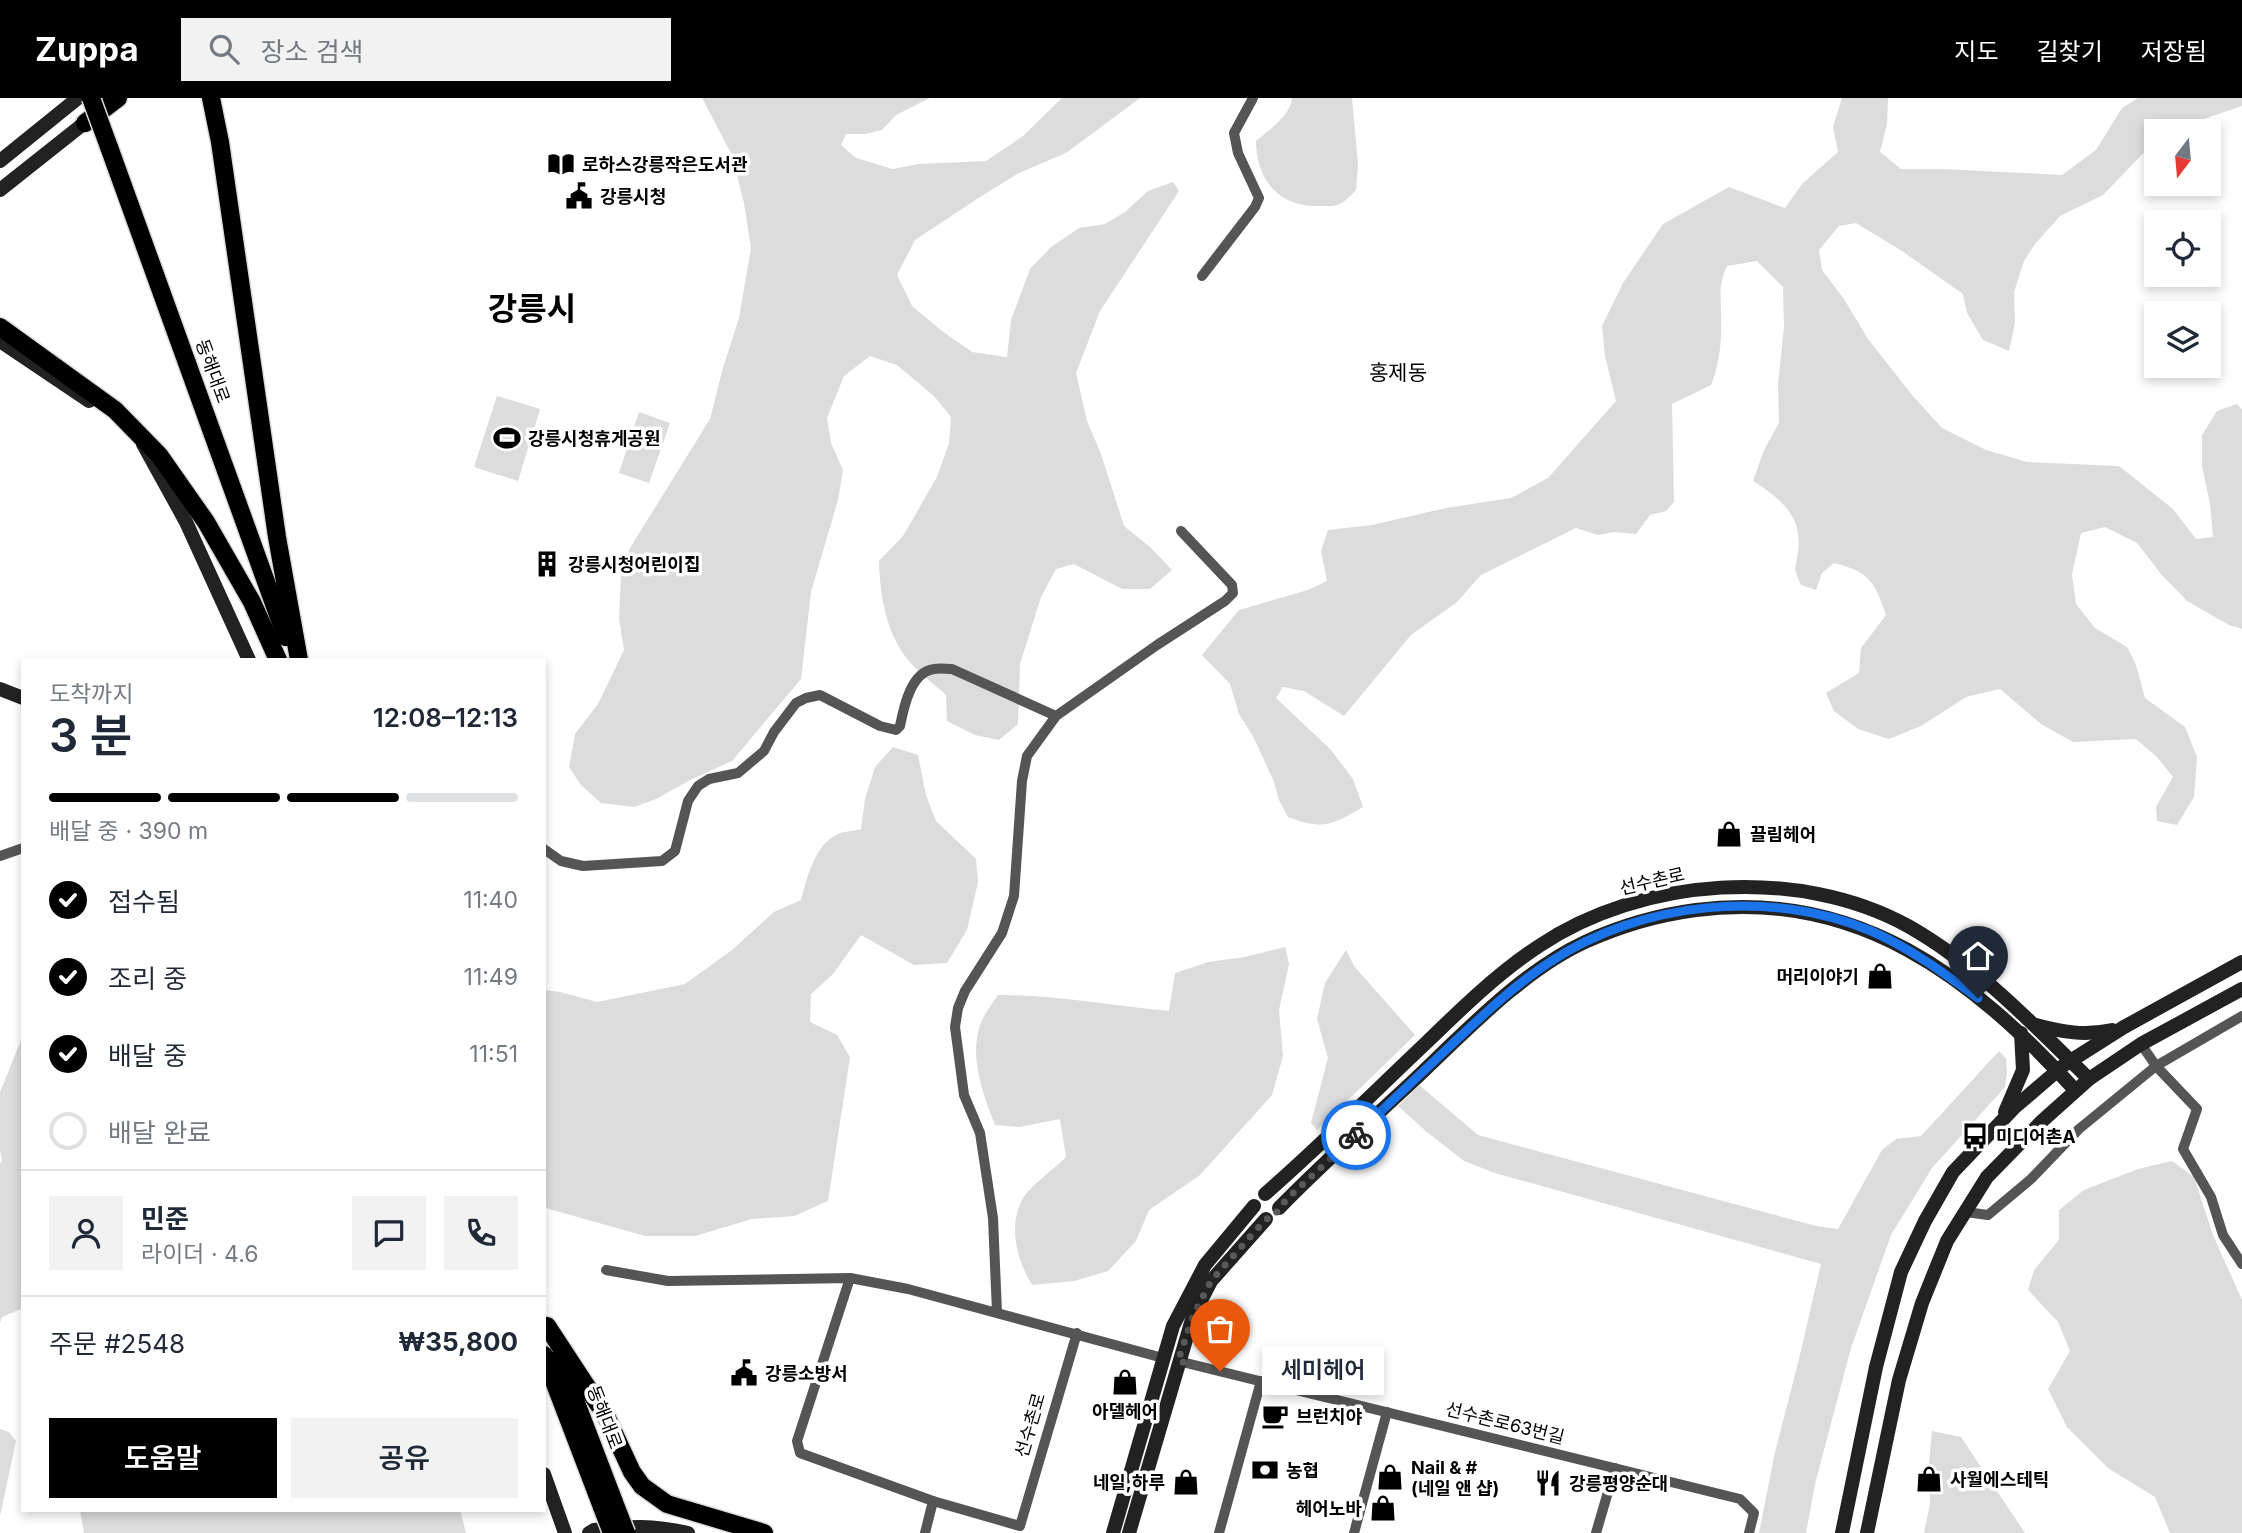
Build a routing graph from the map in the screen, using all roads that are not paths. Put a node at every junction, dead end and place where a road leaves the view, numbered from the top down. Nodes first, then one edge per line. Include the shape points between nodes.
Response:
1 (78, 98) edge
2 (92, 98) edge
3 (113, 98) edge
4 (118, 98) edge
5 (211, 98) edge
6 (1253, 98) edge
7 (85, 123) junction
8 (0, 161) edge
9 (0, 190) edge
10 (1202, 276) dead end
11 (2, 333) edge
12 (115, 410) junction
13 (132, 433) junction
14 (1181, 531) dead end
15 (247, 658) edge
16 (277, 658) edge
17 (295, 658) edge
18 (296, 658) edge
19 (0, 689) edge
20 (21, 697) edge
21 (1056, 716) junction
22 (21, 849) edge
23 (546, 850) edge
24 (0, 856) edge
25 (1712, 889) junction
26 (1714, 908) junction
27 (1944, 949) junction
28 (2242, 962) edge
29 (1934, 965) junction
30 (2242, 989) edge
31 (2242, 1016) edge
32 (2034, 1025) junction
33 (2124, 1027) junction
34 (2021, 1034) junction
35 (2141, 1044) junction
36 (2071, 1060) junction
37 (2156, 1066) junction
38 (2057, 1071) junction
39 (2089, 1079) junction
40 (2075, 1090) junction
41 (1999, 1123) junction
42 (1265, 1194) junction
43 (1254, 1206) junction
44 (1279, 1208) junction
45 (1966, 1212) junction
46 (1266, 1219) junction
47 (2242, 1264) edge
48 (606, 1270) dead end
49 (850, 1278) junction
50 (997, 1312) junction
51 (546, 1322) edge
52 (1077, 1333) junction
53 (1163, 1358) junction
54 (546, 1360) edge
55 (1178, 1361) junction
56 (1261, 1381) junction
57 (1387, 1412) junction
58 (1615, 1468) junction
59 (546, 1480) edge
60 (933, 1500) junction
61 (608, 1504) junction
62 (565, 1533) edge
63 (589, 1533) edge
64 (612, 1533) edge
65 (626, 1533) edge
66 (688, 1533) edge
67 (764, 1533) edge
68 (925, 1533) edge
69 (1113, 1533) edge
70 (1129, 1533) edge
71 (1219, 1533) edge
72 (1354, 1533) edge
73 (1596, 1533) edge
74 (1749, 1533) edge
75 (1842, 1533) edge
76 (1867, 1533) edge

1 - 8 street
2 - 17 main road, 동해대로, bridge
3 - 7 street
4 - 7 main road
5 - 18 main road
6 - 10 street via 1234,133 1259,198
7 - 9 street
11 - 12 main road
11 - 13 street
12 - 13 street
12 - 16 main road via 159,455 206,522 252,602
13 - 15 street via 144,445 186,522
14 - 21 street via 1232,585 1233,593
19 - 20 street
21 - 23 street via 952,669 933,668 921,674 896,730 820,695 806,698 796,703 764,751 738,773 698,786 688,801 675,851 662,860 583,866 561,861
21 - 50 street via 1027,756 1009,914 965,991 956,1027 964,1095 980,1133 991,1206
22 - 24 street
25 - 26 street
25 - 27 street, 선수촌로 via 1754,886 1838,900 1875,911
25 - 42 street, 선수촌로 via 1663,895 1616,909 1539,946 1479,992
26 - 29 street, 선수촌로 via 1790,909 1833,919 1898,943
26 - 44 street, 선수촌로 via 1667,914 1623,927 1550,962 1492,1006
27 - 29 street
27 - 32 street, 선수촌로
28 - 33 street
29 - 34 street, 선수촌로
30 - 35 street
31 - 37 street
32 - 33 street via 2069,1033
32 - 36 street, 선수촌로
33 - 36 street
34 - 38 street, 선수촌로
34 - 41 street via 2023,1070
35 - 37 street
35 - 39 street
36 - 38 street
36 - 39 street, 선수촌로
37 - 45 street via 2079,1129 1988,1215
37 - 47 street via 2197,1109 2183,1149 2211,1197 2223,1235
38 - 40 street, 선수촌로
38 - 41 street
39 - 40 street
40 - 45 street via 1987,1177
41 - 75 street via 1953,1172 1901,1272
42 - 43 street
42 - 44 street via 1275,1198
43 - 46 street via 1257,1215
43 - 53 street via 1205,1265 1173,1326
44 - 46 street via 1274,1217
45 - 76 street via 1947,1241 1922,1303 1899,1380
46 - 55 street via 1211,1281
48 - 49 street via 668,1281
49 - 50 street
49 - 60 street, 선수촌로 via 797,1441 800,1452
50 - 52 street
51 - 61 main road, 동해대로
51 - 67 main road via 606,1416 642,1486 667,1504
52 - 53 street
52 - 60 street, 선수촌로 via 1020,1526
53 - 55 street
53 - 69 street
54 - 61 main road, 동해대로
55 - 56 street, 선수촌로63번길
55 - 70 street
56 - 57 street, 선수촌로63번길
56 - 71 street
57 - 58 street, 선수촌로63번길
57 - 72 street
58 - 73 street
58 - 74 street, 선수촌로63번길 via 1740,1499 1754,1513
59 - 62 street
60 - 68 street
61 - 64 main road, 동해대로, bridge
61 - 65 main road, 동해대로, bridge
63 - 66 street via 636,1525

